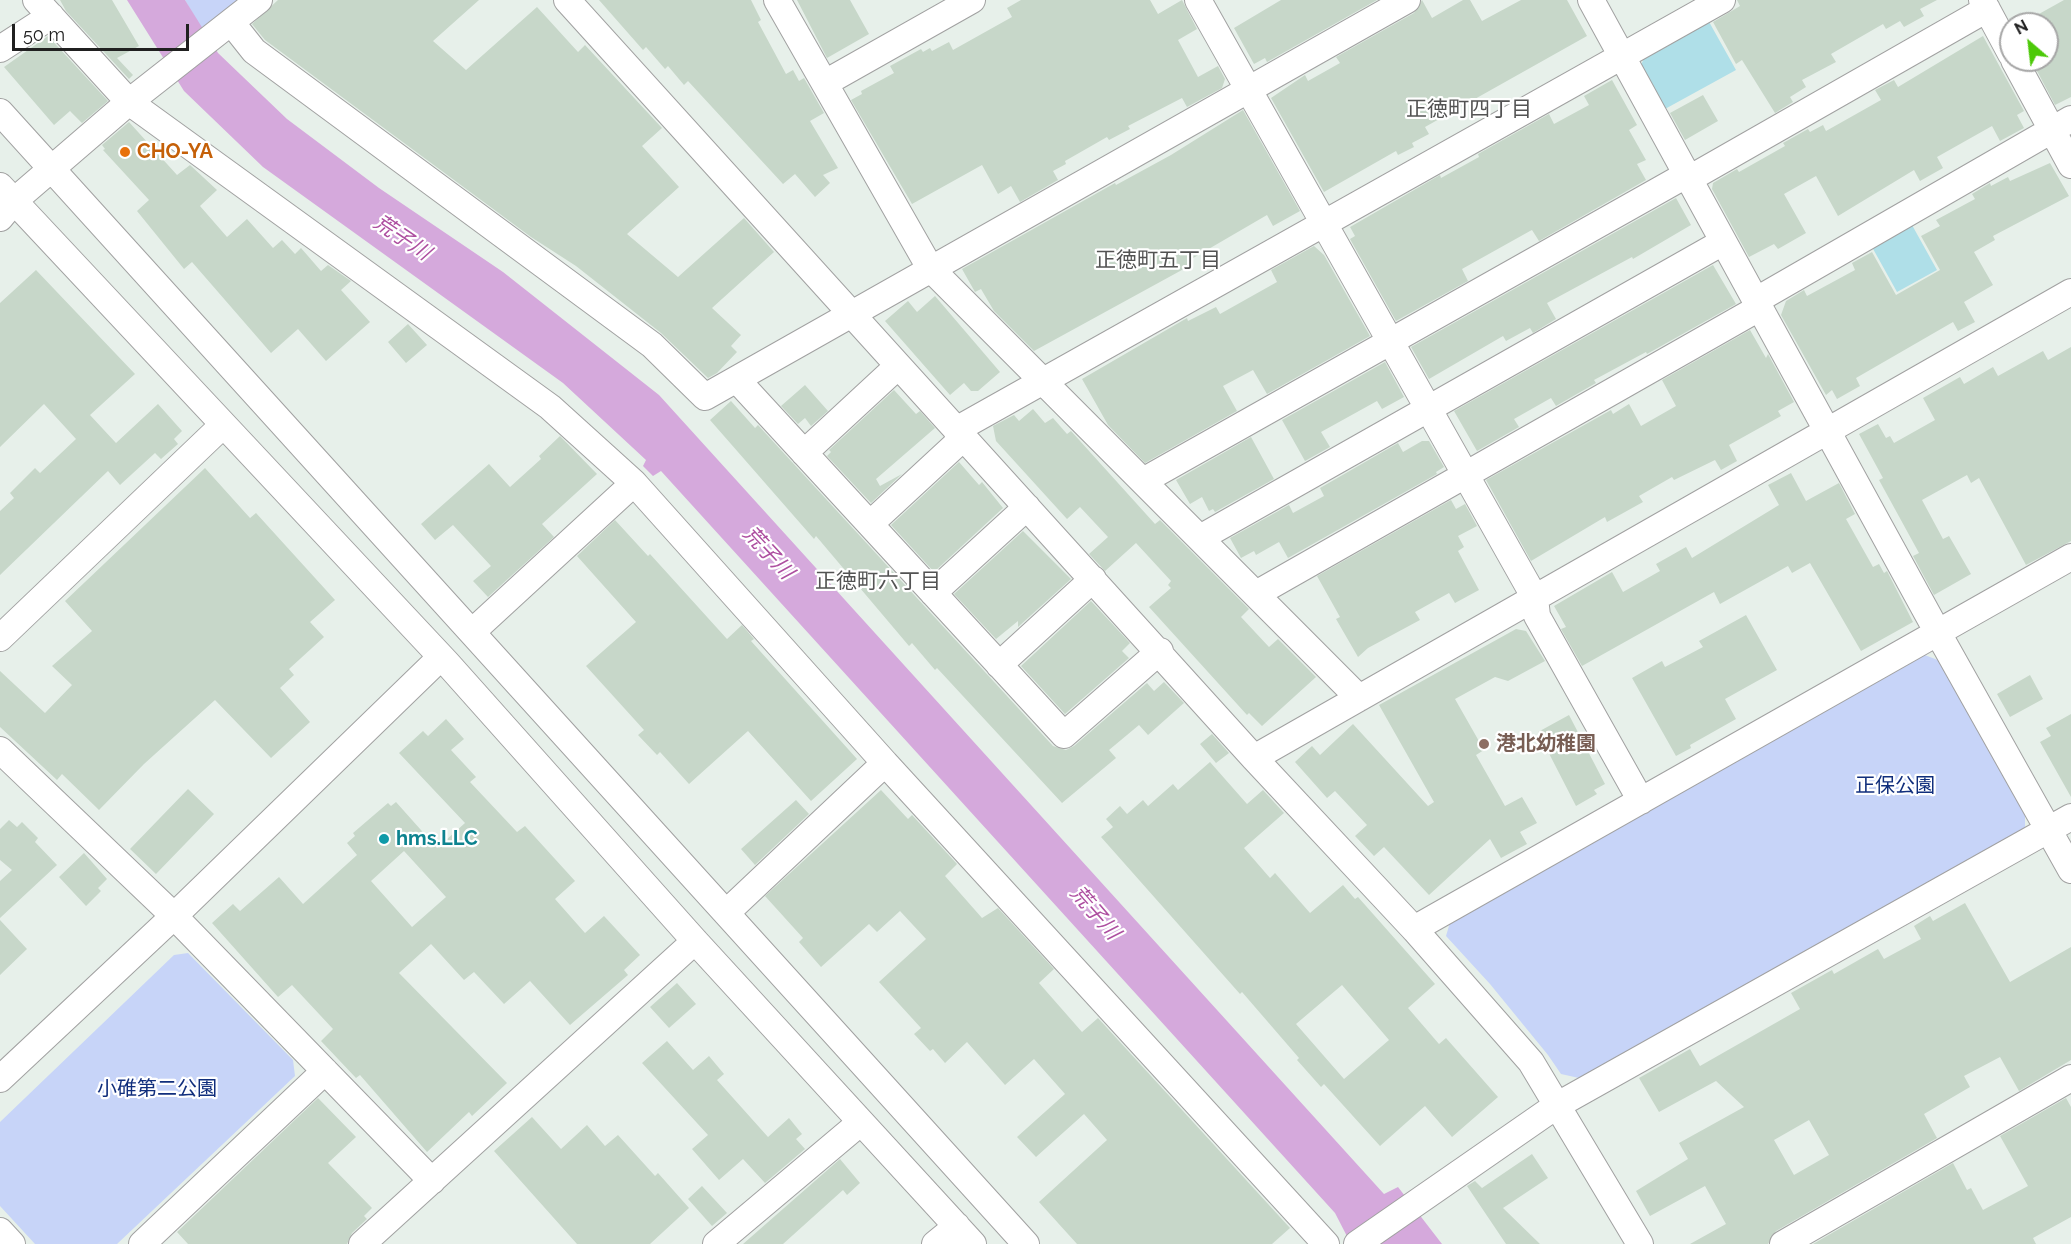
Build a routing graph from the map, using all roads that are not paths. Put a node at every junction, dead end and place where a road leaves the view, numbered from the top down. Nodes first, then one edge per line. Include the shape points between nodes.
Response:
1 (259, 0) edge
2 (567, 0) edge
3 (777, 0) edge
4 (972, 0) edge
5 (1198, 0) edge
6 (1407, 0) edge
7 (1591, 0) edge
8 (1722, 0) edge
9 (1984, 5) edge
10 (44, 8) edge
11 (224, 27) junction
12 (1999, 32) edge
13 (0, 49) edge
14 (1622, 56) junction
15 (2023, 72) edge
16 (825, 83) junction
17 (1248, 90) junction
18 (129, 102) junction
19 (0, 112) edge
20 (2062, 125) edge
21 (2071, 165) edge
22 (51, 168) junction
23 (1687, 177) junction
24 (5, 202) edge
25 (1324, 223) junction
26 (1723, 242) junction
27 (930, 268) junction
28 (2071, 292) edge
29 (1757, 304) junction
30 (851, 314) junction
31 (1391, 341) junction
32 (898, 366) junction
33 (738, 381) junction
34 (1043, 381) junction
35 (1429, 409) junction
36 (224, 425) junction
37 (1827, 431) junction
38 (960, 434) junction
39 (804, 453) junction
40 (1466, 474) junction
41 (1143, 481) junction
42 (634, 483) junction
43 (1027, 507) junction
44 (870, 524) junction
45 (1200, 538) junction
46 (2071, 557) edge
47 (1093, 579) junction
48 (933, 593) junction
49 (1256, 594) junction
50 (1535, 598) junction
51 (472, 632) junction
52 (1938, 633) junction
53 (0, 638) edge
54 (1160, 651) junction
55 (441, 657) junction
56 (999, 665) junction
57 (1359, 698) junction
58 (0, 750) edge
59 (1254, 758) junction
60 (885, 763) junction
61 (1641, 801) junction
62 (2060, 824) edge
63 (2071, 870) edge
64 (726, 913) junction
65 (174, 916) junction
66 (1414, 929) junction
67 (695, 941) junction
68 (325, 1071) junction
69 (2071, 1078) edge
70 (0, 1079) edge
71 (1556, 1106) junction
72 (861, 1122) junction
73 (432, 1181) junction
74 (0, 1232) edge
75 (965, 1235) edge
76 (12, 1244) edge
77 (142, 1244) edge
78 (362, 1244) edge
79 (716, 1244) edge
80 (935, 1244) edge
81 (1026, 1244) edge
82 (1326, 1244) edge
83 (1357, 1244) edge
84 (1640, 1244) edge
85 (1783, 1244) edge

1 - 11 street
2 - 30 street
3 - 16 street
4 - 16 street
5 - 17 street
6 - 17 street
7 - 14 street
8 - 14 street
9 - 12 street
9 - 23 street
10 - 13 street
10 - 18 street
11 - 18 street
11 - 33 street via 365,136 652,345 705,397
14 - 23 street
14 - 25 street
15 - 20 street
16 - 27 street
17 - 25 street
17 - 27 street
18 - 22 street
18 - 42 street via 550,407
19 - 22 street
20 - 21 street
20 - 29 street
22 - 24 street
22 - 51 street
23 - 26 street
23 - 31 street
24 - 36 street
25 - 31 street
25 - 34 street
26 - 29 street
26 - 35 street
27 - 30 street
27 - 34 street
28 - 37 street
29 - 37 street
29 - 40 street
30 - 32 street
30 - 33 street
31 - 35 street
31 - 41 street
32 - 38 street
32 - 39 street
33 - 39 street
34 - 38 street
34 - 41 street
35 - 40 street
35 - 45 street
36 - 53 street
36 - 55 street
37 - 50 street
37 - 52 street
38 - 43 street
38 - 44 street
39 - 44 street
40 - 49 street
40 - 50 street
41 - 45 street
42 - 51 street
42 - 60 street
43 - 47 street
43 - 48 street
44 - 48 street
45 - 49 street
46 - 52 street
47 - 54 street
47 - 56 street
48 - 56 street
49 - 57 street
50 - 57 street
50 - 61 street via 1537,616
51 - 64 street
52 - 61 street
52 - 62 street
54 - 56 street via 1064,735
54 - 59 street
55 - 65 street
55 - 67 street
57 - 59 street
58 - 65 street
59 - 66 street
60 - 64 street
60 - 82 street
61 - 66 street
62 - 63 street
62 - 71 street
64 - 81 street
65 - 68 street
65 - 70 street
66 - 71 street via 1531,1062
67 - 72 street
67 - 73 street
68 - 73 street
68 - 77 street
69 - 85 street
71 - 83 street
71 - 84 street
72 - 75 street
72 - 79 street
73 - 78 street
74 - 76 street
75 - 80 street

